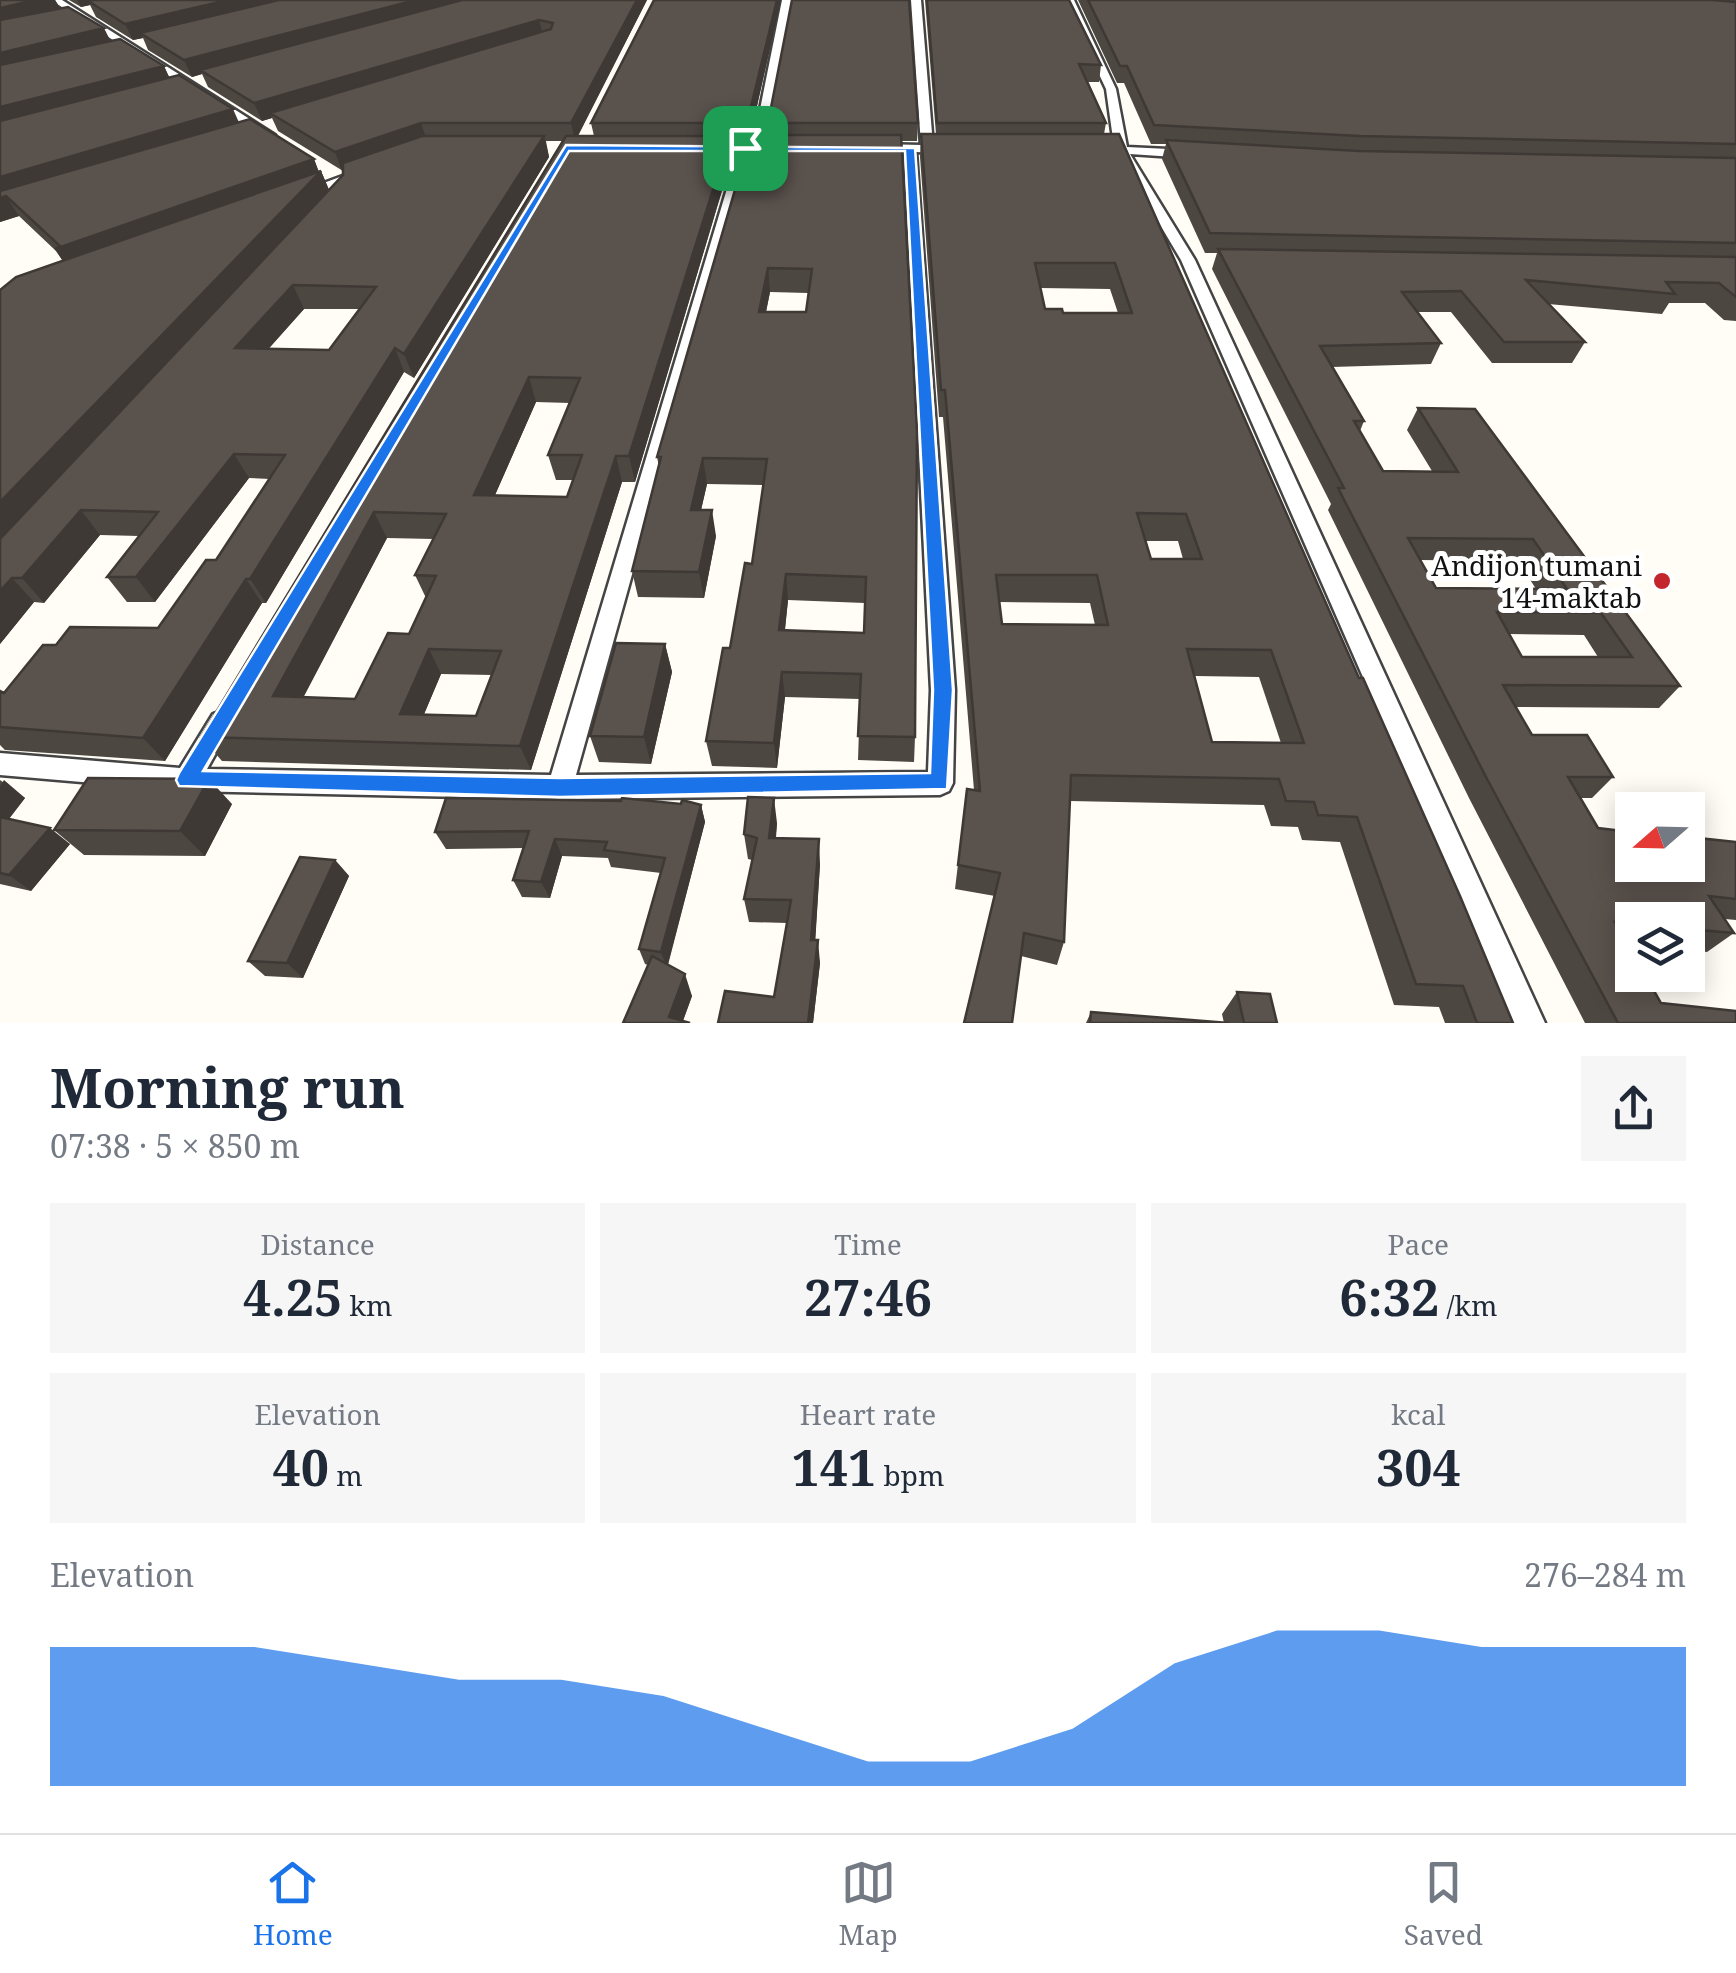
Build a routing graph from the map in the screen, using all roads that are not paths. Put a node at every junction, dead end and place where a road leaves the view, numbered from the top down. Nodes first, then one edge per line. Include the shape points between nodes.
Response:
1 (56, 0) edge
2 (786, 0) edge
3 (916, 0) edge
4 (1070, 0) edge
5 (95, 11) edge
6 (79, 14) junction
7 (63, 18) edge
8 (151, 42) edge
9 (132, 47) junction
10 (113, 52) edge
11 (210, 80) edge
12 (192, 85) junction
13 (173, 90) edge
14 (277, 124) edge
15 (259, 129) junction
16 (241, 134) edge
17 (276, 139) edge
18 (690, 148) edge
19 (752, 148) junction
20 (796, 148) edge
21 (872, 148) edge
22 (918, 148) junction
23 (966, 149) edge
24 (1082, 149) edge
25 (1121, 150) junction
26 (1202, 154) edge
27 (375, 168) edge
28 (324, 170) edge
29 (340, 180) junction
30 (286, 200) edge
31 (331, 206) edge
32 (228, 711) edge
33 (0, 764) edge
34 (187, 780) junction
35 (560, 787) junction
36 (1530, 1023) edge

1 - 6 street
2 - 19 street
3 - 22 street
4 - 25 street via 1111,89
5 - 6 street
6 - 7 street
6 - 9 street
8 - 9 street
9 - 10 street
9 - 12 street
11 - 12 street
12 - 13 street
12 - 15 street
14 - 15 street
15 - 16 street
15 - 17 street
18 - 19 street
19 - 20 street
19 - 35 street
21 - 22 street
22 - 23 street
22 - 35 street via 943,690 940,783
24 - 25 street
25 - 26 street
25 - 36 street via 1197,260
27 - 29 street
28 - 29 street
29 - 30 street
29 - 31 street via 344,191
32 - 34 street
33 - 34 street
34 - 35 street

